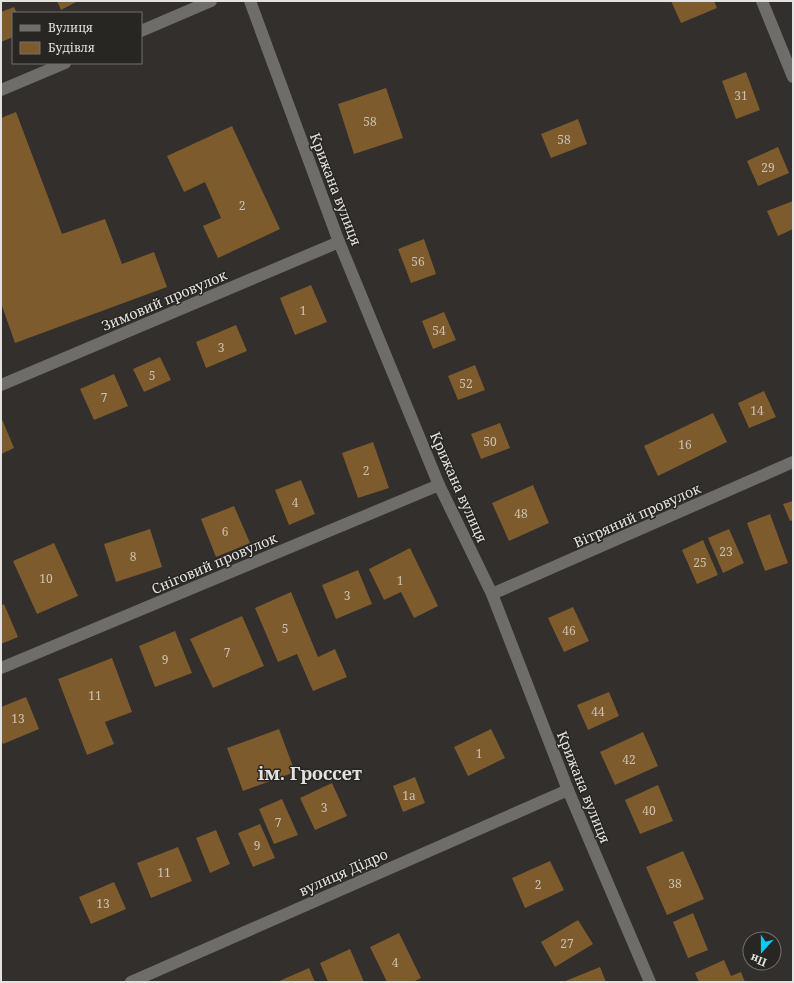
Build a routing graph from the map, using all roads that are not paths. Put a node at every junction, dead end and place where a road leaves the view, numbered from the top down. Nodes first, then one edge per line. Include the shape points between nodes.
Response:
1 (211, 1) edge
2 (250, 1) edge
3 (762, 1) edge
4 (142, 31) edge
5 (63, 64) edge
6 (793, 77) edge
7 (1, 90) edge
8 (339, 242) junction
9 (1, 385) edge
10 (793, 462) edge
11 (440, 485) junction
12 (492, 594) junction
13 (1, 668) edge
14 (568, 790) junction
15 (131, 982) edge
16 (650, 982) edge

1 - 4 street
2 - 8 street, Крижана вулиця
3 - 6 street
5 - 7 street
8 - 9 street, Зимовий провулок
8 - 11 street, Крижана вулиця
10 - 12 street, Вітряний провулок
11 - 12 street, Крижана вулиця
11 - 13 street, Сніговий провулок
12 - 14 street, Крижана вулиця
14 - 15 street, вулиця Дідро
14 - 16 street, Крижана вулиця

